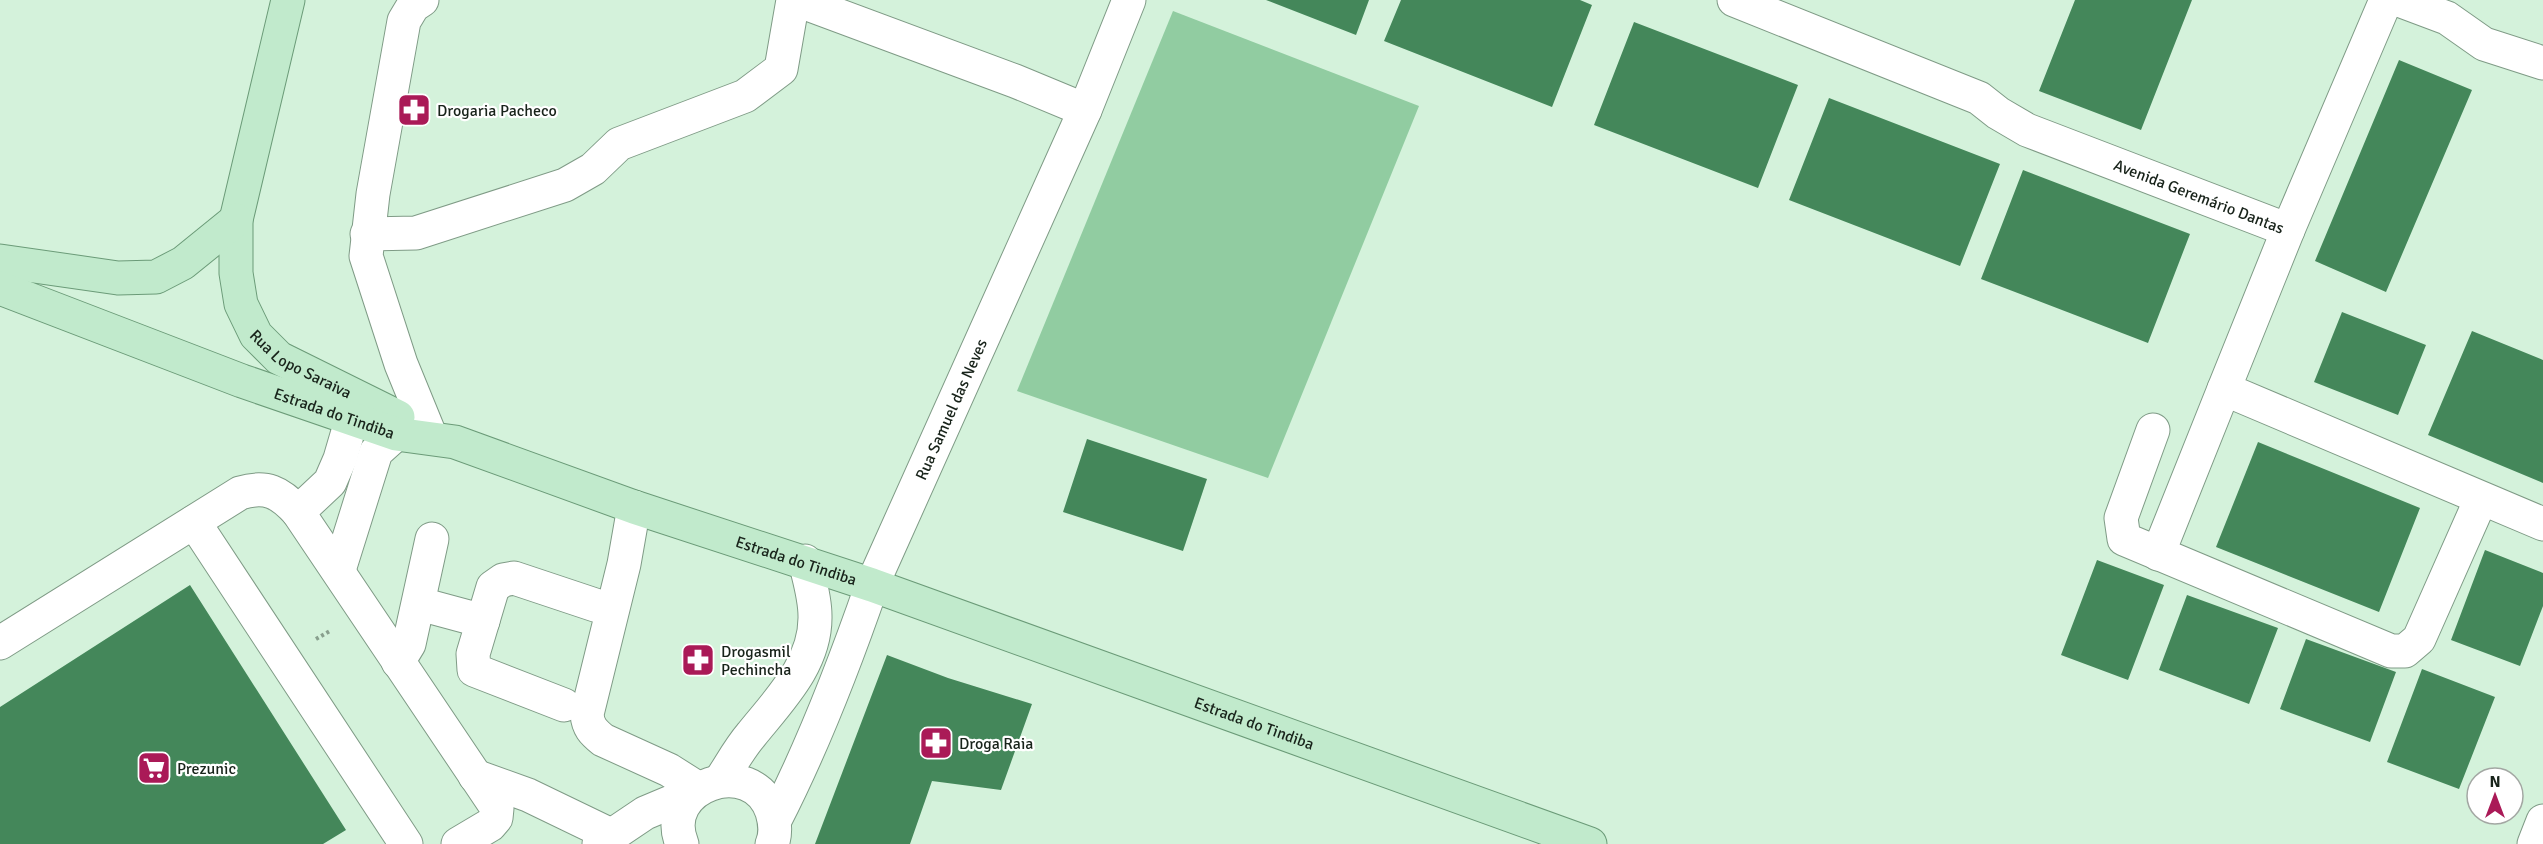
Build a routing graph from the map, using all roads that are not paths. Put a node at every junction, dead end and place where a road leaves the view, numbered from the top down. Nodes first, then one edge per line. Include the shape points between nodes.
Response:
1 (288, 0) edge
2 (422, 0) edge
3 (795, 0) edge
4 (1129, 0) edge
5 (1734, 0) edge
6 (2386, 0) edge
7 (2399, 0) edge
8 (2543, 63) edge
9 (1085, 110) junction
10 (366, 130) dead end
11 (373, 194) junction
12 (236, 220) junction
13 (2288, 230) junction
14 (367, 234) junction
15 (0, 261) edge
16 (0, 288) edge
17 (2224, 389) junction
18 (352, 418) junction
19 (2153, 430) dead end
20 (426, 436) junction
21 (2481, 499) junction
22 (634, 507) junction
23 (298, 512) junction
24 (194, 522) junction
25 (2543, 524) edge
26 (432, 539) dead end
27 (2158, 554) junction
28 (805, 561) junction
29 (339, 570) junction
30 (872, 585) junction
31 (420, 604) junction
32 (595, 605) dead end
33 (483, 621) junction
34 (0, 643) edge
35 (398, 662) junction
36 (564, 705) dead end
37 (475, 776) junction
38 (704, 787) junction
39 (2543, 821) edge
40 (773, 832) edge
41 (605, 839) edge
42 (406, 844) edge
43 (458, 844) edge
44 (682, 844) edge
45 (1590, 844) edge
46 (2534, 844) edge

1 - 12 main road, Rua Lopo Saraiva
2 - 11 street via 404,21
3 - 9 street
3 - 14 street via 781,69 745,96 619,144 593,169 565,185 416,233
4 - 9 street, Rua Samuel das Neves
5 - 13 street, Avenida Geremário Dantas via 1979,98 2027,130
6 - 13 street
7 - 8 street via 2447,18 2484,44
9 - 30 street, Rua Samuel das Neves
10 - 11 street via 356,185 358,192
11 - 14 street
12 - 15 main road via 183,263 156,277 118,278
12 - 20 main road, Rua Lopo Saraiva via 236,273 241,304 256,335 279,357
13 - 17 street, Avenida Geremário Dantas
14 - 20 street via 368,268
16 - 18 main road, Estrada do Tindiba via 242,381
17 - 21 street
17 - 27 street, Avenida Geremário Dantas
18 - 20 main road, Estrada do Tindiba
18 - 23 street via 330,482
19 - 27 street via 2121,527 2124,539
20 - 22 main road, Estrada do Tindiba
20 - 29 street via 376,452
21 - 25 street
21 - 27 street via 2419,639 2405,651 2391,651
22 - 28 main road, Estrada do Tindiba
22 - 38 street via 588,723 603,740
23 - 24 street via 284,497 253,489
23 - 29 street
24 - 34 street
24 - 42 street
26 - 31 street
28 - 30 main road, Estrada do Tindiba
28 - 38 street via 814,600 812,644 790,686
29 - 35 street
30 - 40 street, Rua Samuel das Neves via 853,641
30 - 45 main road, Estrada do Tindiba
31 - 33 street
31 - 35 street via 410,644
32 - 33 street via 514,578 493,587
33 - 36 street via 473,654 474,670
35 - 37 street
37 - 41 street via 528,795
37 - 43 street via 497,808 496,818
38 - 40 street via 737,781 750,786 770,806
38 - 41 street via 645,813
38 - 44 street via 684,805 679,821
39 - 46 street

